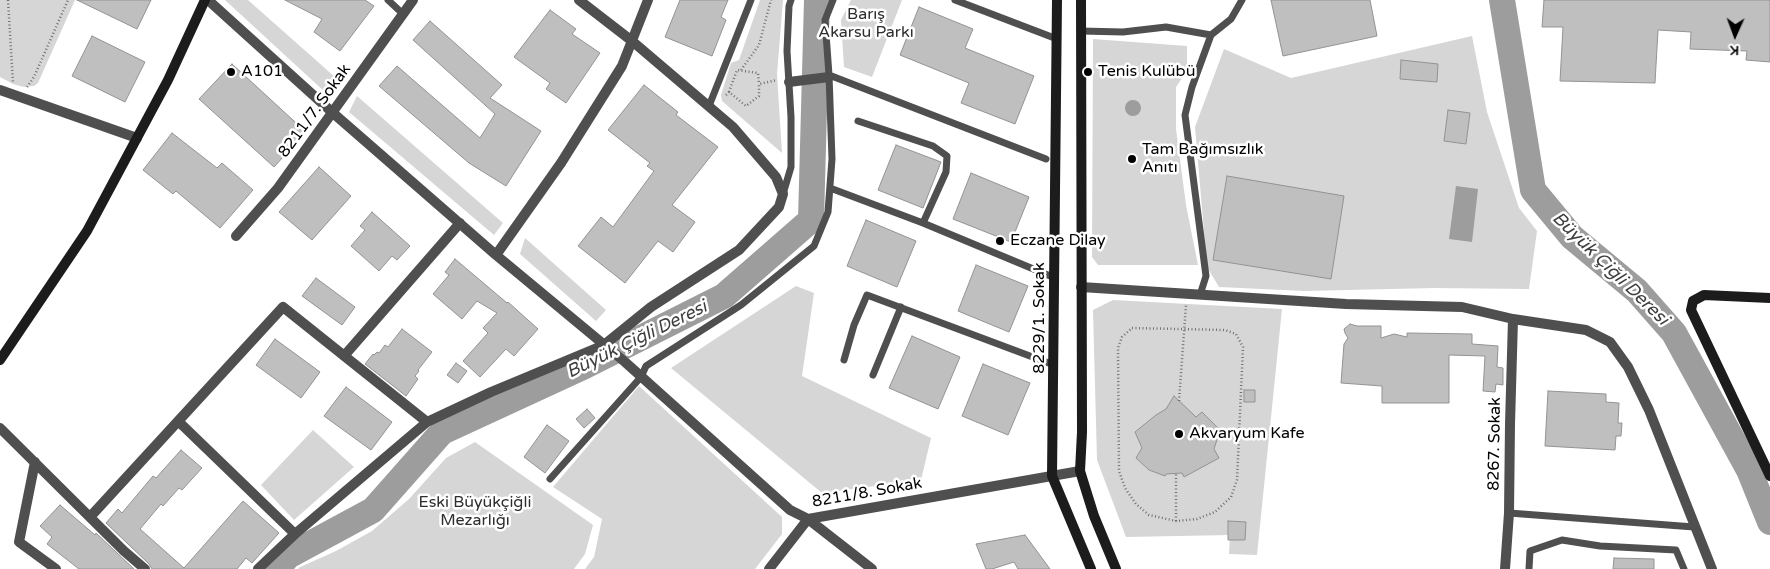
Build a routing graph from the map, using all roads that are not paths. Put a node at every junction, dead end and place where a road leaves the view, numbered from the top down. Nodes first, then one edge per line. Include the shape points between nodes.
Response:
1 (206, 0) edge
2 (388, 0) edge
3 (413, 0) edge
4 (579, 0) edge
5 (648, 0) edge
6 (751, 0) edge
7 (791, 0) edge
8 (833, 0) edge
9 (955, 0) edge
10 (1057, 0) edge
11 (1081, 0) edge
12 (1242, 0) edge
13 (403, 14) junction
14 (1081, 31) junction
15 (1211, 35) junction
16 (1057, 39) junction
17 (632, 41) junction
18 (829, 76) junction
19 (788, 79) junction
20 (0, 90) edge
21 (709, 106) junction
22 (333, 113) junction
23 (858, 121) dead end
24 (137, 138) junction
25 (1046, 159) dead end
26 (830, 188) junction
27 (783, 194) junction
28 (460, 223) junction
29 (923, 223) junction
30 (236, 236) dead end
31 (496, 255) junction
32 (1055, 278) junction
33 (1081, 287) junction
34 (1200, 295) junction
35 (1770, 298) edge
36 (901, 308) junction
37 (1514, 318) junction
38 (604, 345) junction
39 (344, 356) junction
40 (0, 360) edge
41 (844, 360) dead end
42 (1054, 365) junction
43 (873, 376) dead end
44 (641, 377) junction
45 (178, 422) junction
46 (427, 422) junction
47 (0, 428) edge
48 (35, 462) junction
49 (1080, 471) junction
50 (1052, 476) junction
51 (1770, 476) edge
52 (550, 479) dead end
53 (1510, 513) junction
54 (90, 517) junction
55 (808, 520) junction
56 (1694, 526) junction
57 (295, 534) junction
58 (56, 569) edge
59 (145, 569) edge
60 (258, 569) edge
61 (769, 569) edge
62 (872, 569) edge
63 (1092, 569) edge
64 (1116, 569) edge
65 (1505, 569) edge
66 (1529, 569) edge
67 (1684, 569) edge
68 (1712, 569) edge

1 - 22 street, 8211/8. Sokak
1 - 24 street
2 - 13 lane
3 - 13 street, 8211/7. Sokak
4 - 17 street
5 - 17 street
6 - 21 lane
7 - 19 lane
8 - 18 lane via 825,20
9 - 16 lane
10 - 16 street, 8229/1. Sokak
11 - 14 street
12 - 15 lane via 1231,19
13 - 22 street, 8211/7. Sokak
14 - 15 lane via 1123,32 1166,27
14 - 33 street
15 - 34 lane via 1185,114 1206,276
16 - 32 street, 8229/1. Sokak
17 - 21 street
17 - 31 street via 622,66 562,164
18 - 19 street
18 - 25 lane
18 - 26 lane
19 - 27 lane via 791,167
20 - 24 street
21 - 27 street via 733,127 776,177
22 - 28 street, 8211/8. Sokak
22 - 30 street, 8211/7. Sokak via 278,188
23 - 29 lane via 934,146 947,156 946,172
24 - 40 street via 86,230
26 - 29 lane
26 - 44 lane via 828,212 814,246 741,305 646,366
27 - 38 street via 779,207 739,250 651,307
28 - 31 street, 8211/8. Sokak
28 - 39 street
29 - 32 lane
31 - 38 street, 8211/8. Sokak
32 - 42 street, 8229/1. Sokak
33 - 34 street
33 - 49 street
34 - 37 street via 1462,307
35 - 51 street via 1704,295 1693,301 1691,310
36 - 41 lane via 867,295
36 - 42 lane
36 - 43 lane
37 - 53 street, 8267. Sokak
37 - 56 street via 1586,330 1610,342 1628,368 1649,410
38 - 44 street, 8211/8. Sokak
38 - 46 street
39 - 45 street via 283,307
39 - 46 street
42 - 50 street, 8229/1. Sokak
44 - 52 lane
44 - 55 street, 8211/8. Sokak via 790,510
45 - 54 street
45 - 57 street
46 - 57 street
47 - 48 street
48 - 54 street
48 - 58 street via 18,542
49 - 50 street, 8211/8. Sokak
49 - 64 street
50 - 55 street, 8211/8. Sokak
50 - 63 street, 8229/1. Sokak
53 - 56 lane
53 - 65 street, 8267. Sokak
54 - 59 street
55 - 61 street
55 - 62 street
56 - 68 street
57 - 60 street
66 - 67 lane via 1530,551 1562,540 1600,546 1676,550

